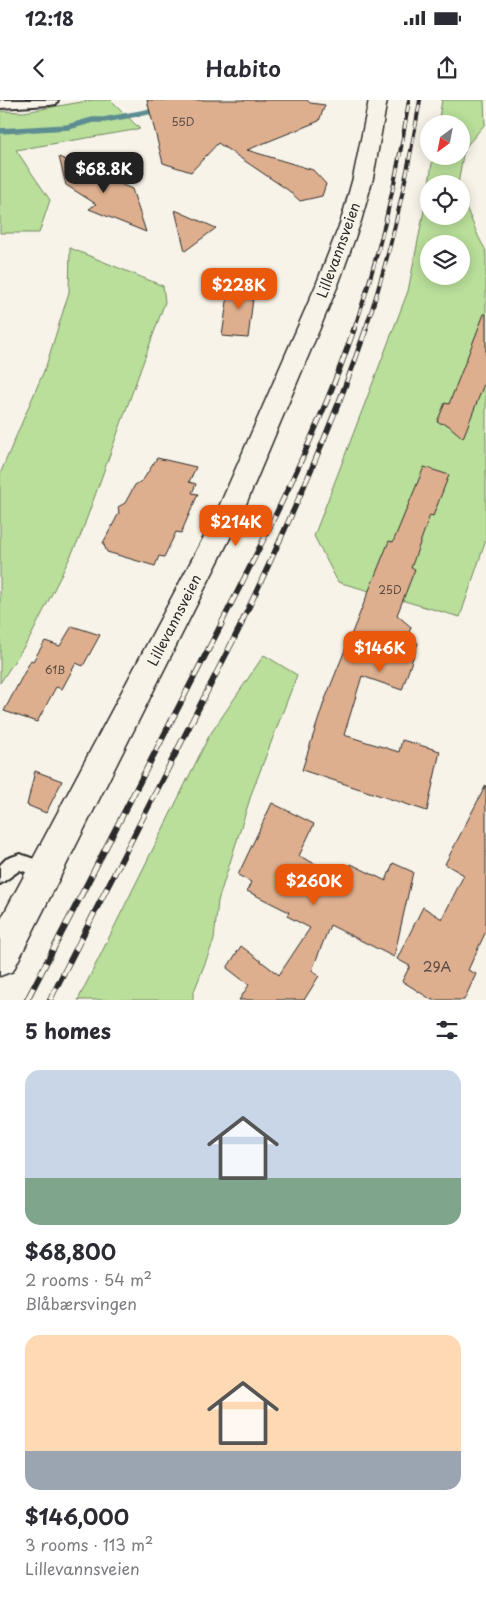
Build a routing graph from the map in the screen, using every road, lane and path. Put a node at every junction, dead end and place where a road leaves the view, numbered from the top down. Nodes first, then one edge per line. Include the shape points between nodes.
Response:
1 (50, 100) edge
2 (378, 100) edge
3 (0, 103) edge
4 (45, 871) junction
5 (0, 876) edge
6 (0, 958) edge

1 - 3 street
2 - 4 street, Lillevannsveien via 351,221 228,516
4 - 5 lane via 20,862
4 - 6 street, Lillevannsveien

